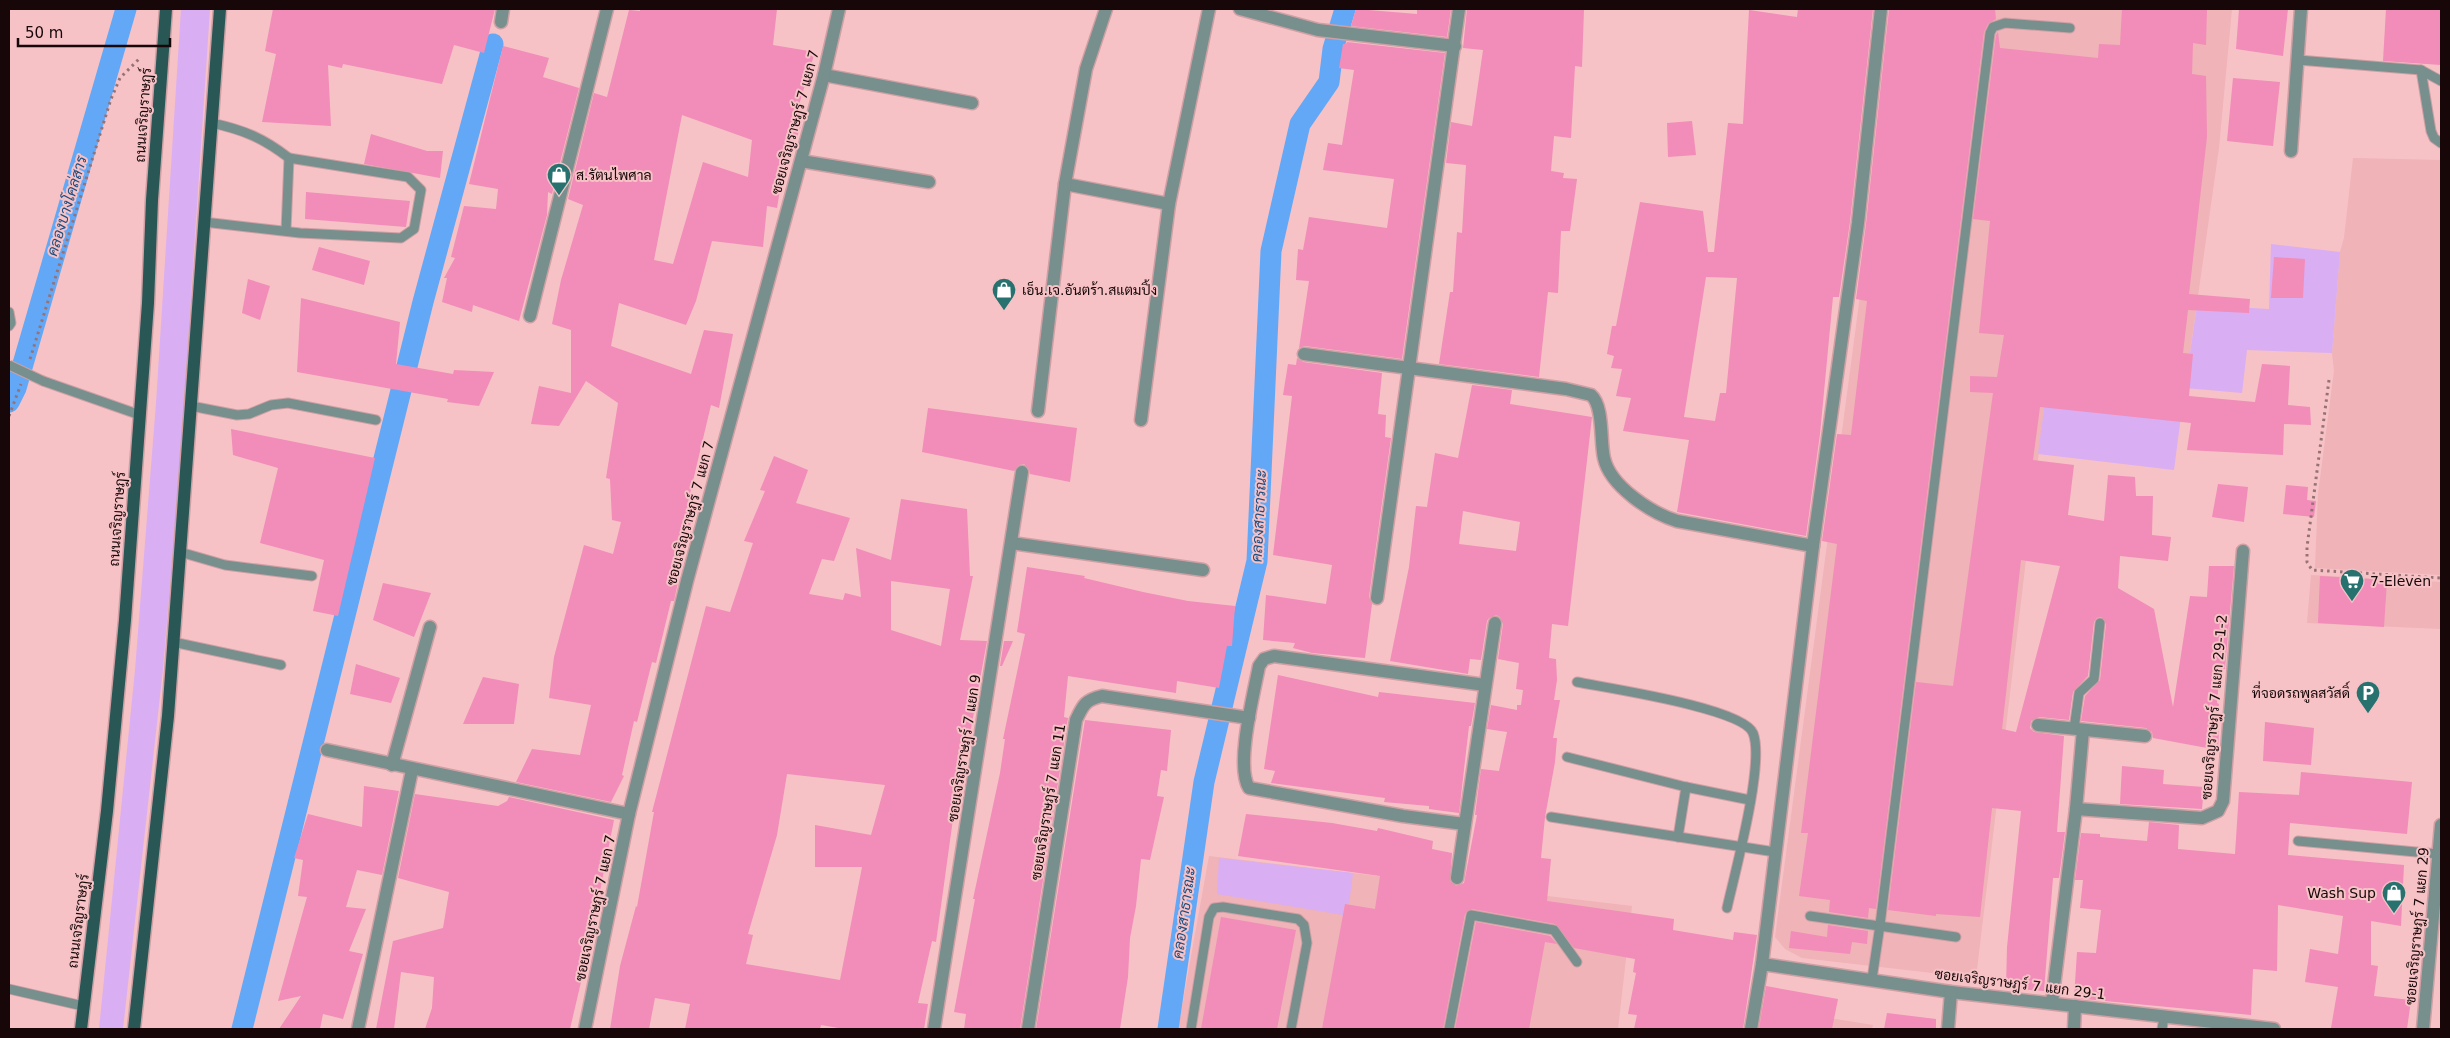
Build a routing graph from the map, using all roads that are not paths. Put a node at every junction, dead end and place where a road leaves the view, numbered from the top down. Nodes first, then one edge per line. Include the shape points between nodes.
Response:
1 (166, 9) edge
2 (220, 9) edge
3 (503, 9) edge
4 (607, 9) edge
5 (839, 9) edge
6 (1106, 9) edge
7 (1209, 9) edge
8 (1240, 9) edge
9 (1460, 9) edge
10 (1881, 9) edge
11 (2301, 9) edge
12 (501, 22) dead end
13 (2070, 28) dead end
14 (1455, 46) junction
15 (2298, 60) junction
16 (2421, 70) junction
17 (824, 75) junction
18 (2441, 81) edge
19 (972, 103) dead end
20 (212, 123) junction
21 (2441, 143) edge
22 (2291, 151) dead end
23 (289, 158) junction
24 (801, 161) junction
25 (929, 182) dead end
26 (1065, 184) junction
27 (1169, 204) junction
28 (204, 222) junction
29 (286, 231) junction
30 (9, 312) edge
31 (530, 316) dead end
32 (9, 326) edge
33 (1304, 354) dead end
34 (9, 365) edge
35 (1410, 368) junction
36 (191, 406) junction
37 (1038, 411) dead end
38 (140, 415) junction
39 (376, 420) dead end
40 (1141, 420) dead end
41 (1022, 472) dead end
42 (1012, 543) junction
43 (1813, 546) junction
44 (180, 552) junction
45 (2243, 552) dead end
46 (1203, 570) dead end
47 (312, 576) dead end
48 (1377, 598) dead end
49 (1495, 623) dead end
50 (2100, 623) dead end
51 (430, 627) dead end
52 (174, 642) junction
53 (281, 665) dead end
54 (1576, 682) dead end
55 (1486, 685) junction
56 (1242, 717) junction
57 (2038, 725) dead end
58 (2078, 729) junction
59 (2145, 736) dead end
60 (327, 750) dead end
61 (1567, 757) dead end
62 (392, 765) junction
63 (412, 770) junction
64 (1686, 787) junction
65 (1750, 800) junction
66 (2076, 809) junction
67 (629, 814) junction
68 (1551, 817) dead end
69 (1464, 824) junction
70 (2441, 825) edge
71 (1678, 837) junction
72 (2298, 841) dead end
73 (1740, 847) junction
74 (1775, 852) junction
75 (2438, 854) junction
76 (1457, 878) dead end
77 (1727, 908) dead end
78 (1810, 916) dead end
79 (1880, 925) junction
80 (1956, 937) dead end
81 (1578, 962) dead end
82 (1762, 964) junction
83 (1872, 980) junction
84 (9, 989) edge
85 (1951, 992) junction
86 (2052, 1002) junction
87 (83, 1006) junction
88 (2076, 1006) junction
89 (2163, 1023) edge
90 (81, 1029) edge
91 (134, 1029) edge
92 (358, 1029) edge
93 (585, 1029) edge
94 (934, 1029) edge
95 (1028, 1029) edge
96 (1190, 1029) edge
97 (1291, 1029) edge
98 (1449, 1029) edge
99 (1751, 1029) edge
100 (1948, 1029) edge
101 (2074, 1029) edge
102 (2274, 1029) edge
103 (2423, 1029) edge

1 - 38 main road, ถนนเจริญราษฎร์
2 - 20 main road
3 - 12 street
4 - 31 street
5 - 17 street, ซอยเจริญราษฎร์ 7 แยก 7
6 - 26 street via 1086,69
7 - 27 street
8 - 14 street via 1318,30
9 - 14 street
10 - 43 street via 1858,224
11 - 15 street
13 - 79 lane via 2005,23 1993,27 1990,33
14 - 35 street
15 - 16 lane
15 - 22 street
16 - 18 lane
16 - 21 lane via 2431,131
17 - 19 street
17 - 24 street, ซอยเจริญราษฎร์ 7 แยก 7
20 - 23 lane via 242,130
20 - 28 main road
23 - 29 lane
23 - 29 lane via 408,177 422,190 414,230 401,238
24 - 25 street
24 - 67 street, ซอยเจริญราษฎร์ 7 แยก 7 via 687,581
26 - 27 street
26 - 37 street
27 - 40 street
28 - 29 lane
28 - 36 main road
30 - 32 lane
33 - 35 street
34 - 38 lane, bridge via 43,381
35 - 43 street via 1591,395 1598,406 1608,468 1636,499 1657,514 1677,521
35 - 48 street
36 - 39 lane via 237,415 288,403
36 - 44 main road
38 - 87 main road, ถนนเจริญราษฎร์ via 109,792
41 - 42 street, ซอยเจริญราษฎร์ 7 แยก 9
42 - 46 street
42 - 94 street, ซอยเจริญราษฎร์ 7 แยก 9
43 - 74 street
44 - 47 lane via 225,565
44 - 52 main road
45 - 66 street, ซอยเจริญราษฎร์ 7 แยก 29-1-2 via 2222,801 2218,811 2202,818
49 - 55 street
50 - 58 lane via 2094,679 2079,693
51 - 62 street
52 - 53 lane
52 - 91 main road
54 - 65 lane via 1669,700 1732,716 1746,724 1752,732 1756,751
55 - 56 street via 1274,656 1264,659 1259,666
55 - 69 street
56 - 69 street via 1243,775 1249,788
56 - 95 street, ซอยเจริญราษฎร์ 7 แยก 11 via 1102,696 1090,699 1082,708 1076,720
57 - 58 street
58 - 59 street
58 - 66 street
60 - 62 street
61 - 64 lane
62 - 63 street
63 - 67 street
63 - 92 street
64 - 65 lane
64 - 71 lane
65 - 73 lane
66 - 86 street
67 - 93 street, ซอยเจริญราษฎร์ 7 แยก 7
68 - 71 lane
69 - 76 street
70 - 75 street, ซอยเจริญราษฎร์ 7 แยก 29
71 - 73 lane
72 - 75 lane
73 - 74 lane
73 - 77 lane
74 - 82 street
75 - 103 street, ซอยเจริญราษฎร์ 7 แยก 29
78 - 79 lane
79 - 80 lane
79 - 83 lane
81 - 98 lane via 1554,930 1471,915
82 - 83 street, ซอยเจริญราษฎร์ 7 แยก 29-1
82 - 99 street
83 - 85 street, ซอยเจริญราษฎร์ 7 แยก 29-1
84 - 87 lane
85 - 86 street, ซอยเจริญราษฎร์ 7 แยก 29-1
85 - 100 street
86 - 88 street, ซอยเจริญราษฎร์ 7 แยก 29-1
87 - 90 main road, ถนนเจริญราษฎร์
88 - 89 street, ซอยเจริญราษฎร์ 7 แยก 29-1
88 - 101 street
89 - 102 street, ซอยเจริญราษฎร์ 7 แยก 29-1
96 - 97 lane via 1209,917 1214,908 1223,907 1298,919 1304,925 1307,943

